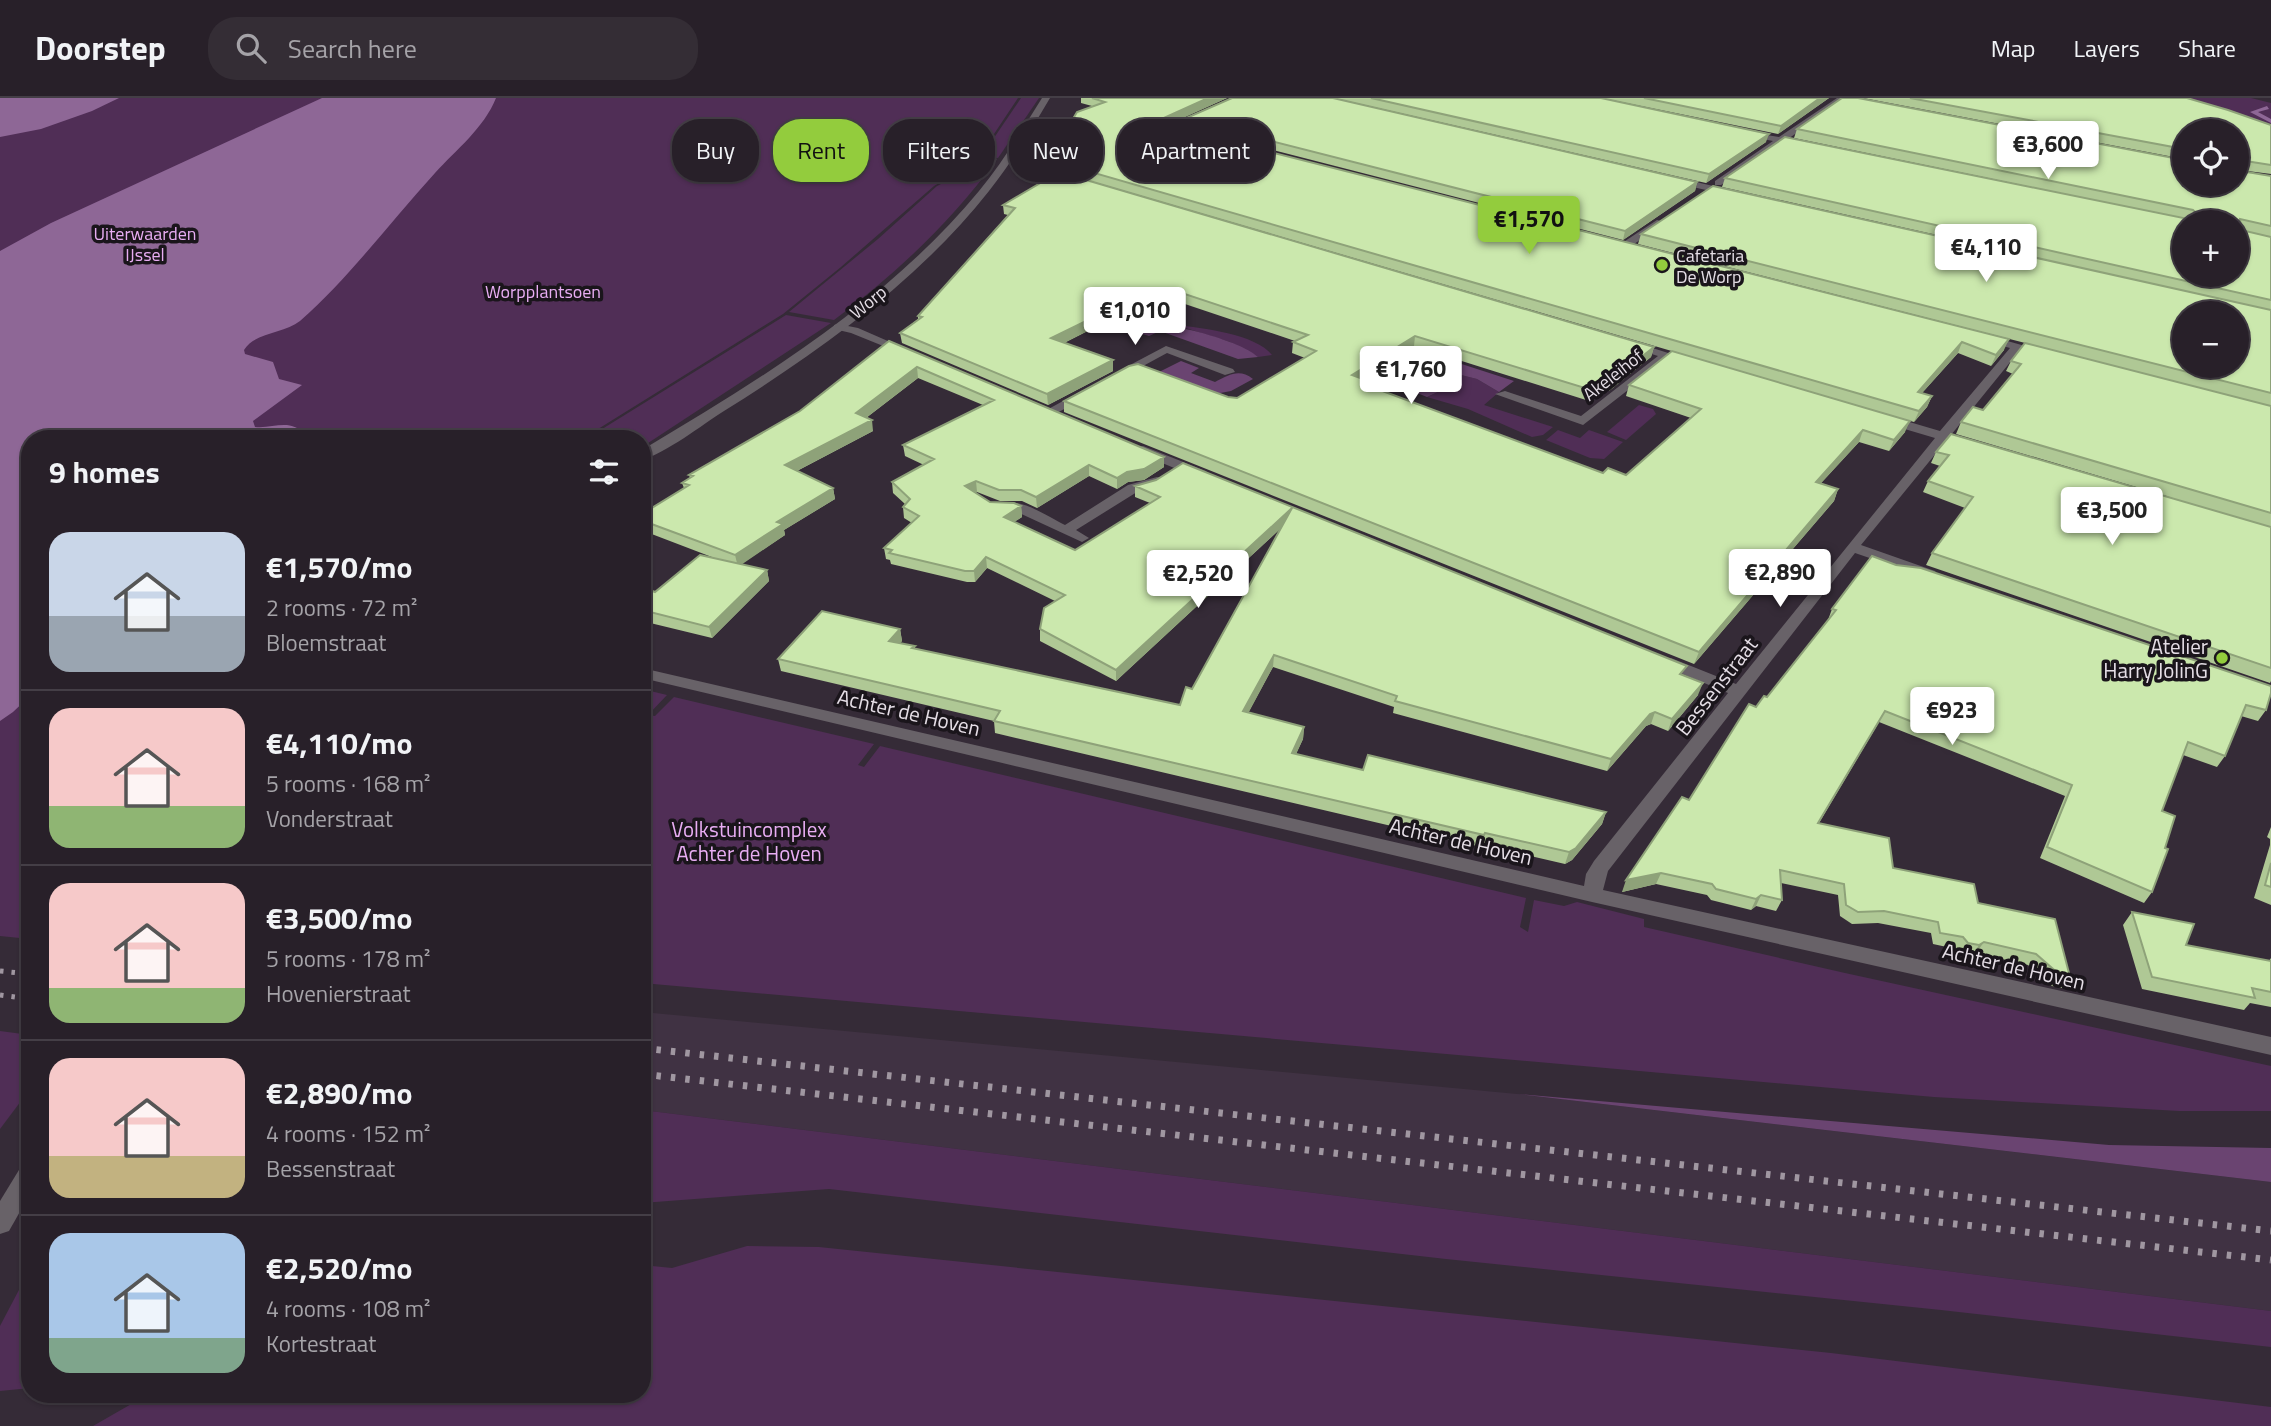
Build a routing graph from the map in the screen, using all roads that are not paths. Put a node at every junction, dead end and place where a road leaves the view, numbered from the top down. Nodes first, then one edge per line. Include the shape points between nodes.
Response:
1 (1046, 98) edge
2 (1240, 98) edge
3 (1840, 98) edge
4 (1854, 101) edge
5 (1189, 119) edge
6 (1740, 132) edge
7 (1781, 140) junction
8 (1821, 148) edge
9 (1007, 160) junction
10 (1661, 177) edge
11 (1089, 184) edge
12 (1710, 188) junction
13 (1699, 195) edge
14 (1749, 197) edge
15 (1668, 216) edge
16 (1615, 242) edge
17 (838, 327) junction
18 (1977, 335) edge
19 (1614, 339) edge
20 (2017, 346) junction
21 (1666, 355) junction
22 (2057, 356) edge
23 (924, 359) edge
24 (1706, 367) edge
25 (1229, 372) dead end
26 (1111, 379) edge
27 (1098, 385) edge
28 (1501, 394) dead end
29 (1049, 412) edge
30 (1878, 417) edge
31 (1944, 437) junction
32 (1123, 443) edge
33 (1983, 448) edge
34 (651, 451) edge
35 (1181, 466) junction
36 (1220, 482) edge
37 (986, 503) edge
38 (1066, 530) junction
39 (1083, 538) dead end
40 (1852, 547) junction
41 (1944, 579) edge
42 (1655, 657) edge
43 (651, 675) edge
44 (1739, 691) junction
45 (1592, 895) junction
46 (2271, 1046) edge
47 (21, 1187) edge
48 (0, 1223) edge

1 - 9 street, Worp
2 - 5 street
3 - 4 street
3 - 7 street
6 - 7 street
7 - 8 street
7 - 12 street
9 - 11 street
9 - 17 street, Worp via 935,243
10 - 12 street
12 - 13 street
12 - 14 street
15 - 16 street via 1632,246
17 - 23 street
17 - 34 street, Worp via 764,382
18 - 20 street
19 - 21 street
20 - 22 street
20 - 31 street, Bessenstraat
21 - 24 street
21 - 28 street, Akeleihof via 1583,421
25 - 26 street via 1166,349
27 - 29 street
30 - 31 street
31 - 33 street
31 - 40 street, Bessenstraat
32 - 35 street
35 - 36 street
35 - 38 street via 1149,486 1133,488
37 - 38 street via 1017,508
38 - 39 street
40 - 41 street
40 - 44 street, Bessenstraat
42 - 44 street
43 - 45 street, Achter de Hoven
44 - 45 street, Bessenstraat via 1601,866
45 - 46 street, Achter de Hoven
47 - 48 street

